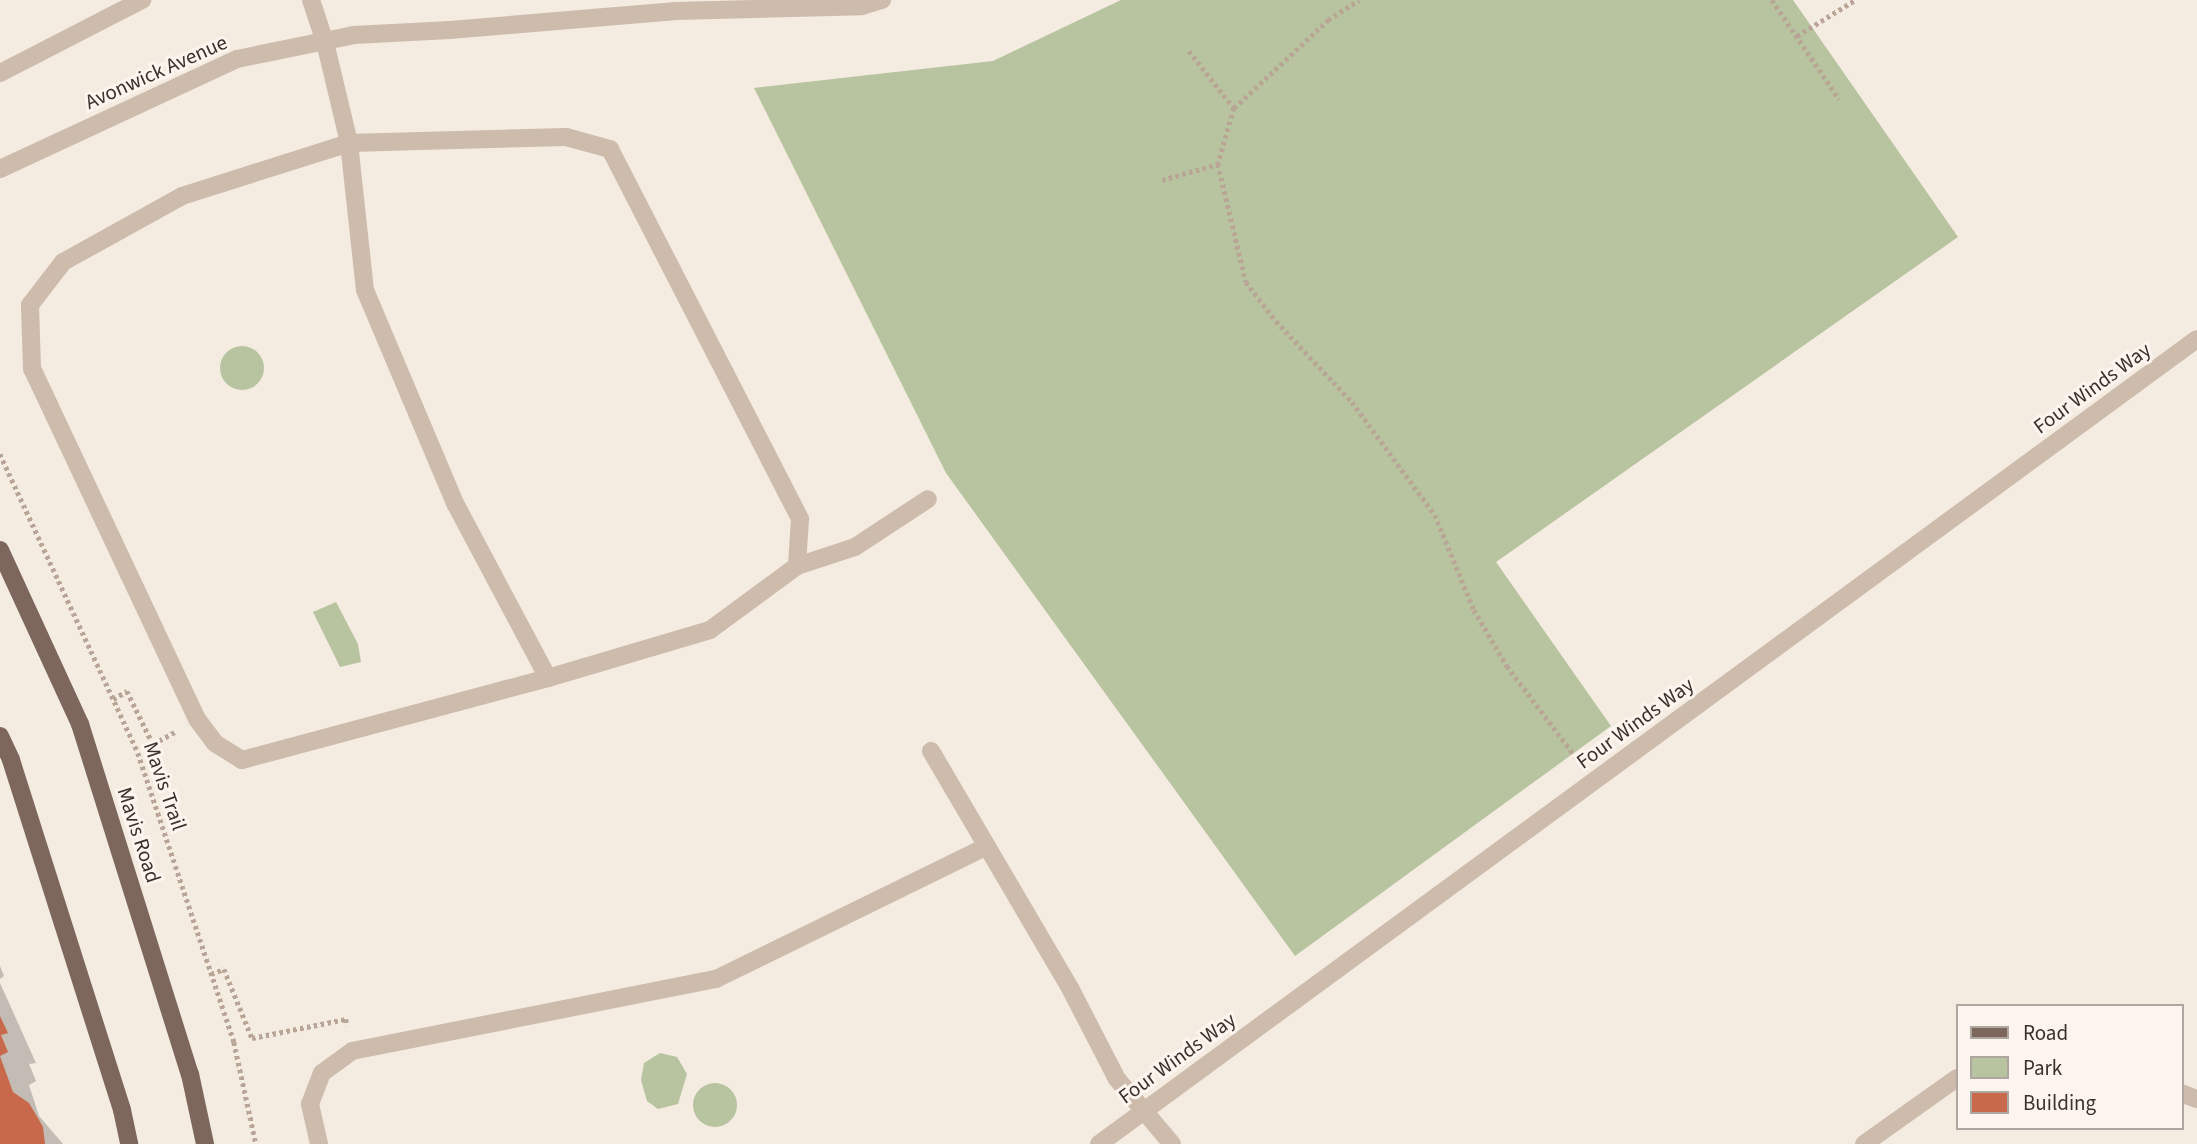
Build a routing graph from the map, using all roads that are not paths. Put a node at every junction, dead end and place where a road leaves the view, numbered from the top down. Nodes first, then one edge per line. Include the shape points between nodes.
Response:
1 (142, 0) edge
2 (311, 0) edge
3 (881, 0) edge
4 (676, 5) edge
5 (325, 42) junction
6 (0, 73) edge
7 (349, 144) junction
8 (0, 169) edge
9 (2197, 339) edge
10 (928, 499) dead end
11 (0, 551) edge
12 (797, 566) junction
13 (548, 678) junction
14 (0, 736) edge
15 (932, 751) dead end
16 (985, 847) junction
17 (1955, 1080) edge
18 (1145, 1110) junction
19 (129, 1144) edge
20 (205, 1144) edge
21 (318, 1144) edge
22 (1099, 1144) edge
23 (1171, 1144) edge
24 (1864, 1144) edge

1 - 6 street
2 - 5 street
3 - 4 street, Avonwick Avenue via 862,6
4 - 5 street, Avonwick Avenue via 450,30 354,35
5 - 7 street
5 - 8 street, Avonwick Avenue via 237,59
7 - 12 street via 566,137 610,149 800,519
7 - 13 street via 365,290 456,505
7 - 13 street via 182,196 63,262 30,305 32,369 197,719 215,743 242,760
9 - 18 street, Four Winds Way
10 - 12 street via 855,547
11 - 20 main road, Mavis Road via 80,724 190,1074
12 - 13 street via 710,630
14 - 19 main road via 44,863
15 - 16 street
16 - 18 street via 1070,988 1117,1079
16 - 21 street via 716,979 352,1051 321,1073 310,1104
17 - 24 street
18 - 22 street, Four Winds Way
18 - 23 street

